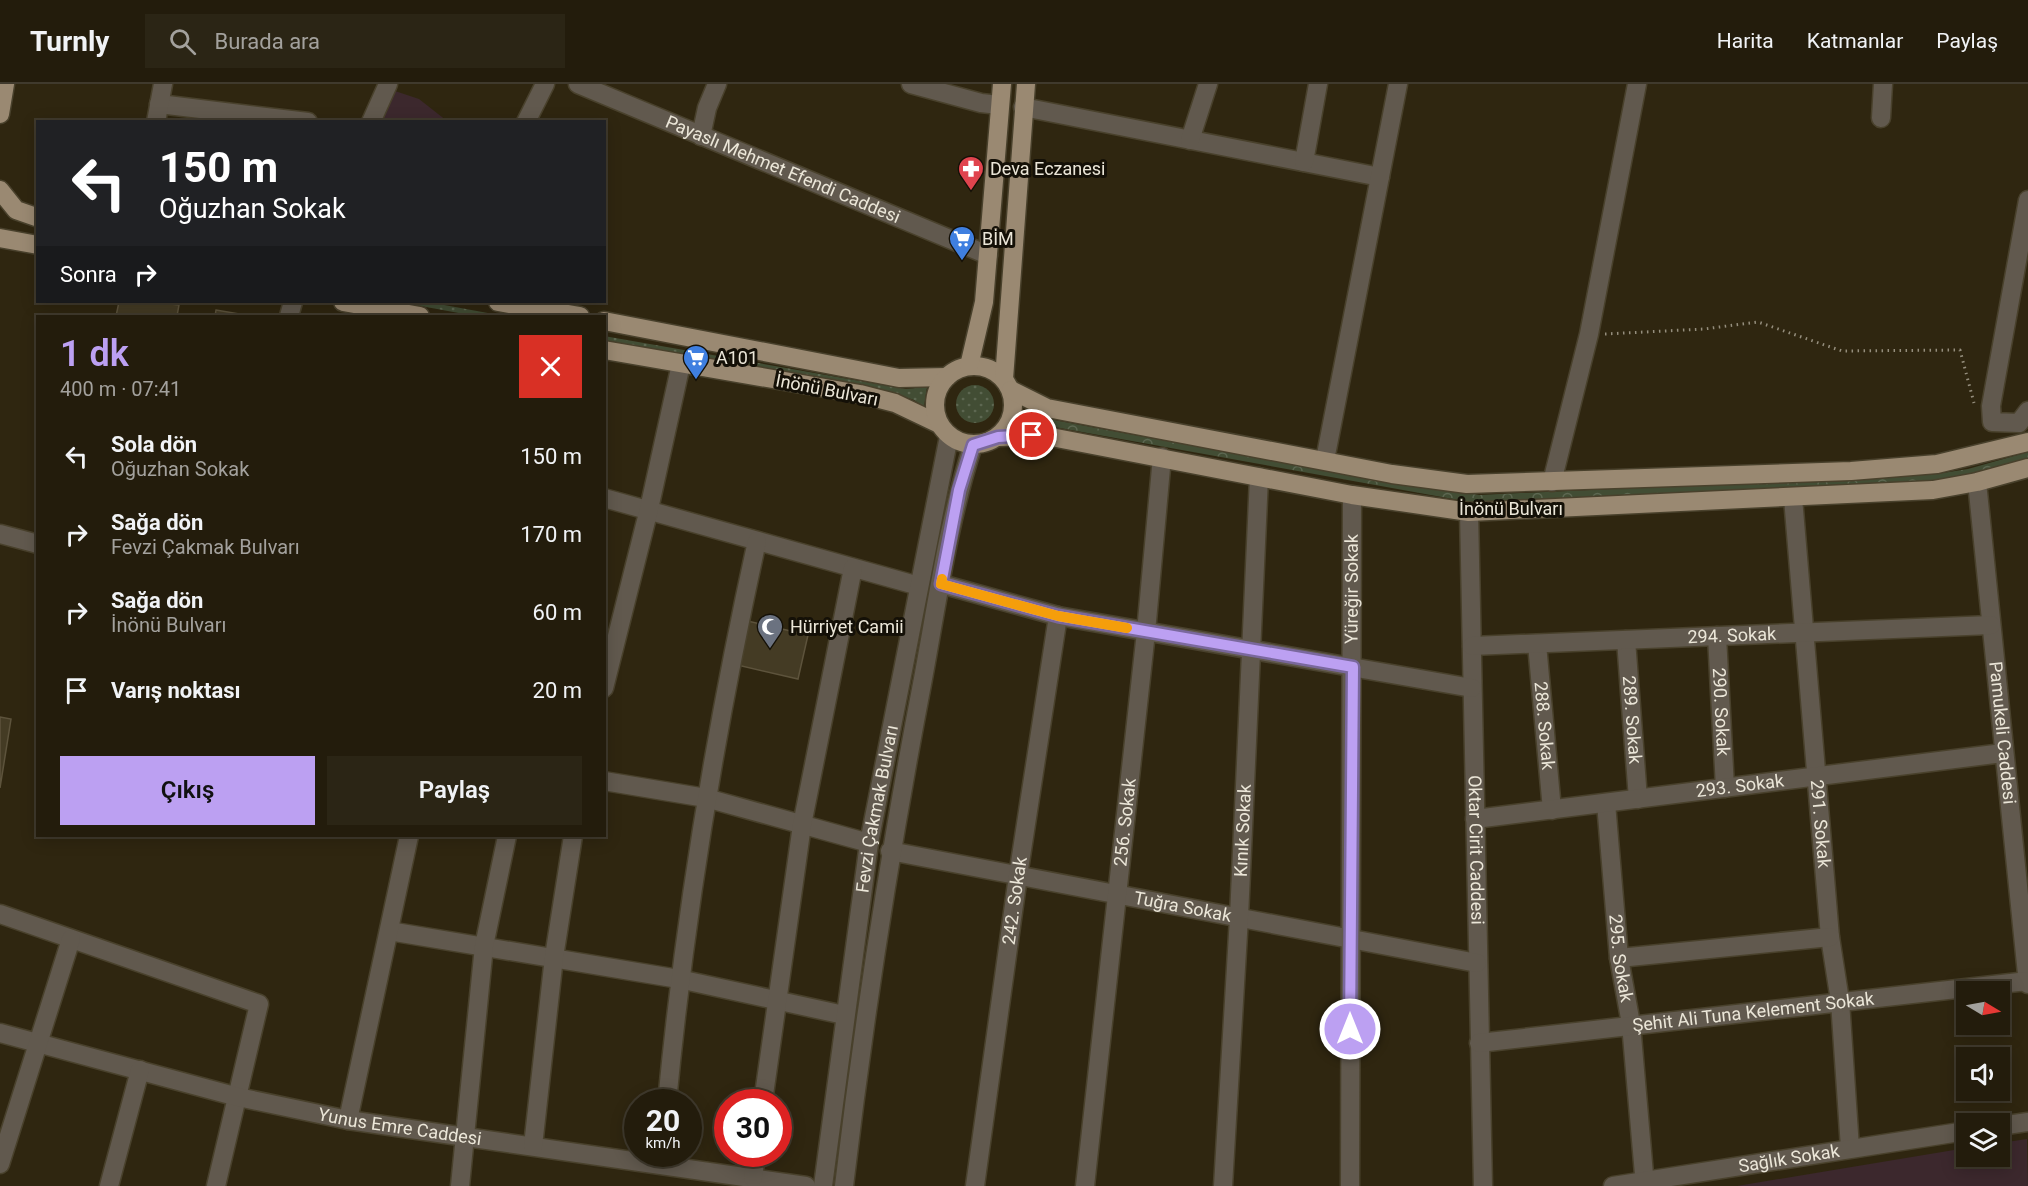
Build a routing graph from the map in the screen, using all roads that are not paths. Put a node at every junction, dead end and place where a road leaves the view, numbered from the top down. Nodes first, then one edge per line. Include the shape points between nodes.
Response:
1 (5, 84) edge
2 (163, 84) edge
3 (388, 84) edge
4 (545, 84) edge
5 (578, 84) edge
6 (717, 84) edge
7 (911, 84) edge
8 (1002, 84) edge
9 (1026, 84) edge
10 (1208, 84) edge
11 (1318, 84) edge
12 (1398, 84) edge
13 (1637, 84) edge
14 (1883, 84) edge
15 (999, 105) junction
16 (1023, 107) junction
17 (157, 112) edge
18 (0, 114) edge
19 (1881, 117) dead end
20 (278, 120) edge
21 (372, 120) edge
22 (527, 120) edge
23 (701, 135) junction
24 (1190, 140) junction
25 (1304, 162) junction
26 (1380, 177) junction
27 (0, 190) edge
28 (2028, 200) edge
29 (0, 212) edge
30 (36, 217) edge
31 (36, 217) edge
32 (0, 238) edge
33 (36, 244) edge
34 (988, 255) junction
35 (348, 303) edge
36 (504, 303) edge
37 (414, 315) edge
38 (574, 315) edge
39 (606, 321) edge
40 (606, 350) edge
41 (681, 364) junction
42 (969, 366) junction
43 (947, 377) junction
44 (1007, 385) junction
45 (2028, 411) edge
46 (944, 430) junction
47 (998, 437) junction
48 (2028, 442) edge
49 (973, 445) junction
50 (1162, 457) junction
51 (1325, 460) junction
52 (2028, 468) edge
53 (1259, 477) junction
54 (1552, 482) junction
55 (1977, 482) junction
56 (1352, 495) junction
57 (606, 498) edge
58 (1793, 498) junction
59 (649, 509) junction
60 (1469, 512) junction
61 (0, 534) edge
62 (757, 541) junction
63 (36, 543) edge
64 (853, 568) junction
65 (941, 584) junction
66 (919, 586) junction
67 (1058, 616) junction
68 (1991, 625) junction
69 (1146, 632) junction
70 (1804, 632) junction
71 (1717, 636) junction
72 (1626, 640) junction
73 (1537, 644) junction
74 (1472, 646) junction
75 (1252, 650) junction
76 (1353, 667) junction
77 (606, 680) edge
78 (1472, 688) junction
79 (2003, 753) junction
80 (1816, 777) junction
81 (606, 781) edge
82 (1725, 788) junction
83 (706, 798) junction
84 (1638, 799) junction
85 (1606, 802) junction
86 (1552, 810) junction
87 (1475, 819) junction
88 (802, 825) junction
89 (409, 837) edge
90 (507, 837) edge
91 (573, 837) edge
92 (869, 843) junction
93 (890, 851) junction
94 (1018, 876) junction
95 (1118, 894) junction
96 (0, 914) edge
97 (1239, 917) junction
98 (389, 931) junction
99 (1830, 937) junction
100 (71, 939) junction
101 (1351, 939) junction
102 (484, 946) junction
103 (554, 957) junction
104 (1619, 958) junction
105 (1477, 963) junction
106 (679, 979) junction
107 (2028, 982) edge
108 (775, 1000) junction
109 (1840, 1001) junction
110 (844, 1015) junction
111 (1632, 1024) junction
112 (0, 1033) edge
113 (1479, 1043) junction
114 (40, 1044) junction
115 (140, 1070) junction
116 (668, 1089) edge
117 (765, 1089) edge
118 (238, 1097) junction
119 (348, 1120) junction
120 (2028, 1122) edge
121 (2010, 1125) edge
122 (1956, 1132) edge
123 (466, 1137) junction
124 (533, 1146) junction
125 (1850, 1148) junction
126 (624, 1155) edge
127 (0, 1164) edge
128 (700, 1167) edge
129 (754, 1167) edge
130 (753, 1178) junction
131 (1645, 1183) edge
132 (109, 1186) edge
133 (216, 1186) edge
134 (460, 1186) edge
135 (806, 1186) edge
136 (823, 1186) edge
137 (844, 1186) edge
138 (975, 1186) edge
139 (1085, 1186) edge
140 (1222, 1186) edge
141 (1350, 1186) edge
142 (1483, 1186) edge
143 (1613, 1186) edge

1 - 18 main road
2 - 17 street
3 - 21 street
4 - 22 street
5 - 23 street, Payaslı Mehmet Efendi Caddesi
6 - 23 street
7 - 15 street via 981,104
8 - 15 main road
9 - 16 main road
10 - 24 street
11 - 25 street
12 - 26 street
13 - 54 street via 1589,334
14 - 19 street
15 - 34 main road
16 - 24 street
16 - 44 main road
17 - 20 street
23 - 34 street, Payaslı Mehmet Efendi Caddesi
24 - 25 street
25 - 26 street
26 - 51 street
27 - 30 main road via 16,210
28 - 45 street via 1991,406 1992,422 2019,423
29 - 31 main road
32 - 33 main road
34 - 42 main road via 981,319
35 - 37 main road
36 - 38 main road
39 - 43 main road via 899,378
40 - 41 main road, İnönü Bulvarı
41 - 46 main road, İnönü Bulvarı via 895,403
41 - 59 street
42 - 43 main road
42 - 44 main road via 994,371
43 - 46 main road via 935,400 935,414
44 - 47 main road via 1014,403 1012,415
44 - 51 main road, İnönü Bulvarı via 1047,408
46 - 49 main road via 960,442
46 - 66 street, Fevzi Çakmak Bulvarı
47 - 49 main road
47 - 50 main road, İnönü Bulvarı via 1046,436
48 - 54 main road, İnönü Bulvarı via 1965,459 1874,470
49 - 65 street, Fevzi Çakmak Bulvarı via 959,490
50 - 53 main road, İnönü Bulvarı
50 - 69 street, 256. Sokak
51 - 54 main road, İnönü Bulvarı via 1445,482
52 - 55 main road, İnönü Bulvarı
53 - 56 main road, İnönü Bulvarı
53 - 75 street, Kınık Sokak
55 - 58 main road, İnönü Bulvarı via 1933,490
55 - 68 street, Pamukeli Caddesi
56 - 60 main road, İnönü Bulvarı
56 - 76 street, Yüreğir Sokak
57 - 59 street
58 - 60 main road, İnönü Bulvarı
58 - 70 street, 291. Sokak
59 - 62 street
59 - 77 street
60 - 74 street, Oktar Cirit Caddesi
61 - 63 street
62 - 64 street
62 - 83 street
64 - 66 street
64 - 88 street
65 - 67 street
65 - 93 street, Fevzi Çakmak Bulvarı
66 - 92 street, Fevzi Çakmak Bulvarı
67 - 69 street
67 - 94 street, 242. Sokak
68 - 70 street, 294. Sokak
68 - 79 street, Pamukeli Caddesi
69 - 75 street
69 - 95 street, 256. Sokak
70 - 71 street, 294. Sokak
70 - 80 street, 291. Sokak
71 - 72 street, 294. Sokak
71 - 82 street, 290. Sokak
72 - 73 street, 294. Sokak
72 - 84 street, 289. Sokak
73 - 74 street, 294. Sokak
73 - 86 street, 288. Sokak
74 - 78 street, Oktar Cirit Caddesi
75 - 76 street
75 - 97 street, Kınık Sokak
76 - 78 street
76 - 101 street, Yüreğir Sokak
78 - 87 street, Oktar Cirit Caddesi
79 - 80 street, 293. Sokak
79 - 107 street, Pamukeli Caddesi
80 - 82 street, 293. Sokak
80 - 99 street, 291. Sokak
81 - 83 street
82 - 84 street, 293. Sokak
83 - 88 street
83 - 106 street
84 - 85 street, 293. Sokak
85 - 86 street, 293. Sokak
85 - 104 street, 295. Sokak
86 - 87 street, 293. Sokak
87 - 105 street, Oktar Cirit Caddesi
88 - 92 street
88 - 108 street
89 - 98 street
90 - 102 street
91 - 103 street
92 - 110 street, Fevzi Çakmak Bulvarı
93 - 94 street, Tuğra Sokak
93 - 137 street, Fevzi Çakmak Bulvarı via 862,1029
94 - 95 street, Tuğra Sokak
94 - 138 street, 242. Sokak
95 - 97 street, Tuğra Sokak
95 - 139 street, 256. Sokak
96 - 100 street
97 - 101 street, Tuğra Sokak
97 - 140 street, Kınık Sokak
98 - 102 street
98 - 119 street
99 - 104 street
99 - 109 street, 291. Sokak
100 - 114 street
100 - 118 street via 259,1004
101 - 105 street, Tuğra Sokak
101 - 141 street, Yüreğir Sokak
102 - 103 street
102 - 123 street
103 - 106 street
103 - 124 street
104 - 111 street, 295. Sokak
105 - 113 street, Oktar Cirit Caddesi
106 - 108 street
106 - 116 street
107 - 109 street, Şehit Ali Tuna Kelement Sokak
108 - 110 street
108 - 117 street
109 - 111 street, Şehit Ali Tuna Kelement Sokak
109 - 125 street, 291. Sokak
110 - 136 street, Fevzi Çakmak Bulvarı
111 - 113 street, Şehit Ali Tuna Kelement Sokak
111 - 131 street, 295. Sokak
112 - 114 street, Yunus Emre Caddesi
113 - 142 street, Oktar Cirit Caddesi
114 - 115 street, Yunus Emre Caddesi
114 - 127 street
115 - 118 street, Yunus Emre Caddesi
115 - 132 street
118 - 119 street, Yunus Emre Caddesi
118 - 133 street
119 - 123 street, Yunus Emre Caddesi
120 - 121 street
122 - 125 street, Sağlık Sokak
123 - 124 street, Yunus Emre Caddesi
123 - 134 street
124 - 126 street, Yunus Emre Caddesi
125 - 131 street, Sağlık Sokak
128 - 130 street, Yunus Emre Caddesi
129 - 130 street
130 - 135 street, Yunus Emre Caddesi
131 - 143 street, Sağlık Sokak

